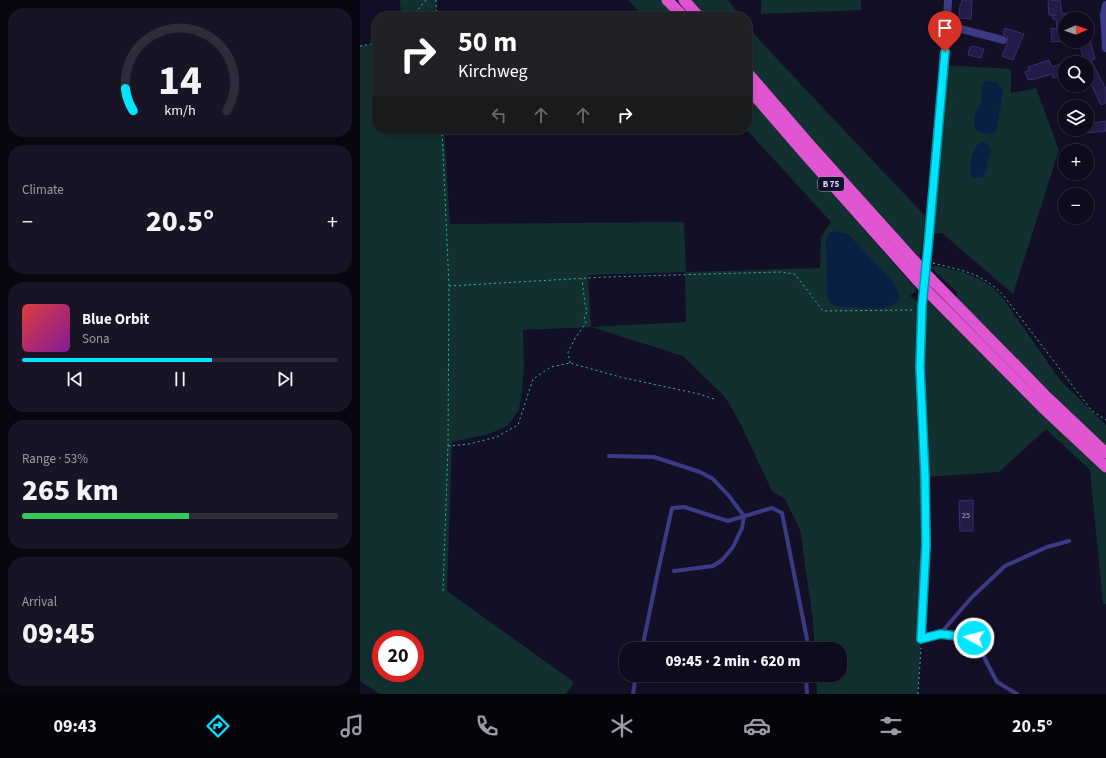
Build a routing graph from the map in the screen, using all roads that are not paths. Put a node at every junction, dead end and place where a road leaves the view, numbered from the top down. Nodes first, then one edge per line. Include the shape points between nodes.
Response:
1 (667, 0) edge
2 (674, 0) edge
3 (684, 0) edge
4 (689, 0) edge
5 (948, 0) edge
6 (1106, 5) edge
7 (679, 12) edge
8 (684, 12) edge
9 (695, 12) edge
10 (696, 12) edge
11 (946, 25) junction
12 (1003, 40) dead end
13 (1106, 48) edge
14 (752, 78) edge
15 (752, 93) edge
16 (923, 264) junction
17 (1106, 453) edge
18 (609, 456) dead end
19 (1106, 467) edge
20 (744, 516) junction
21 (1068, 541) dead end
22 (674, 571) dead end
23 (940, 634) junction
24 (921, 639) joint
25 (643, 642) edge
26 (807, 642) edge
27 (635, 682) edge
28 (806, 682) edge
29 (633, 694) edge
30 (807, 694) edge
31 (1017, 694) edge

1 - 7 highway
2 - 8 highway
3 - 9 highway
4 - 10 highway
5 - 11 street
6 - 13 street
11 - 12 street
11 - 16 street via 944,70
14 - 16 highway, B 75 via 811,146
15 - 19 highway, B 75, bridge via 929,293 1037,402
16 - 17 highway, B 75, bridge via 931,279
16 - 24 street via 920,367 926,545
18 - 20 lane via 654,457 700,472 713,479
20 - 22 lane via 736,541 722,560 713,566
20 - 25 lane via 728,521 684,507 672,508
20 - 26 lane via 772,508 782,513
21 - 23 lane via 1046,547 1005,566 972,597
23 - 24 lane
23 - 31 lane via 974,638 997,682
27 - 29 lane
28 - 30 lane

